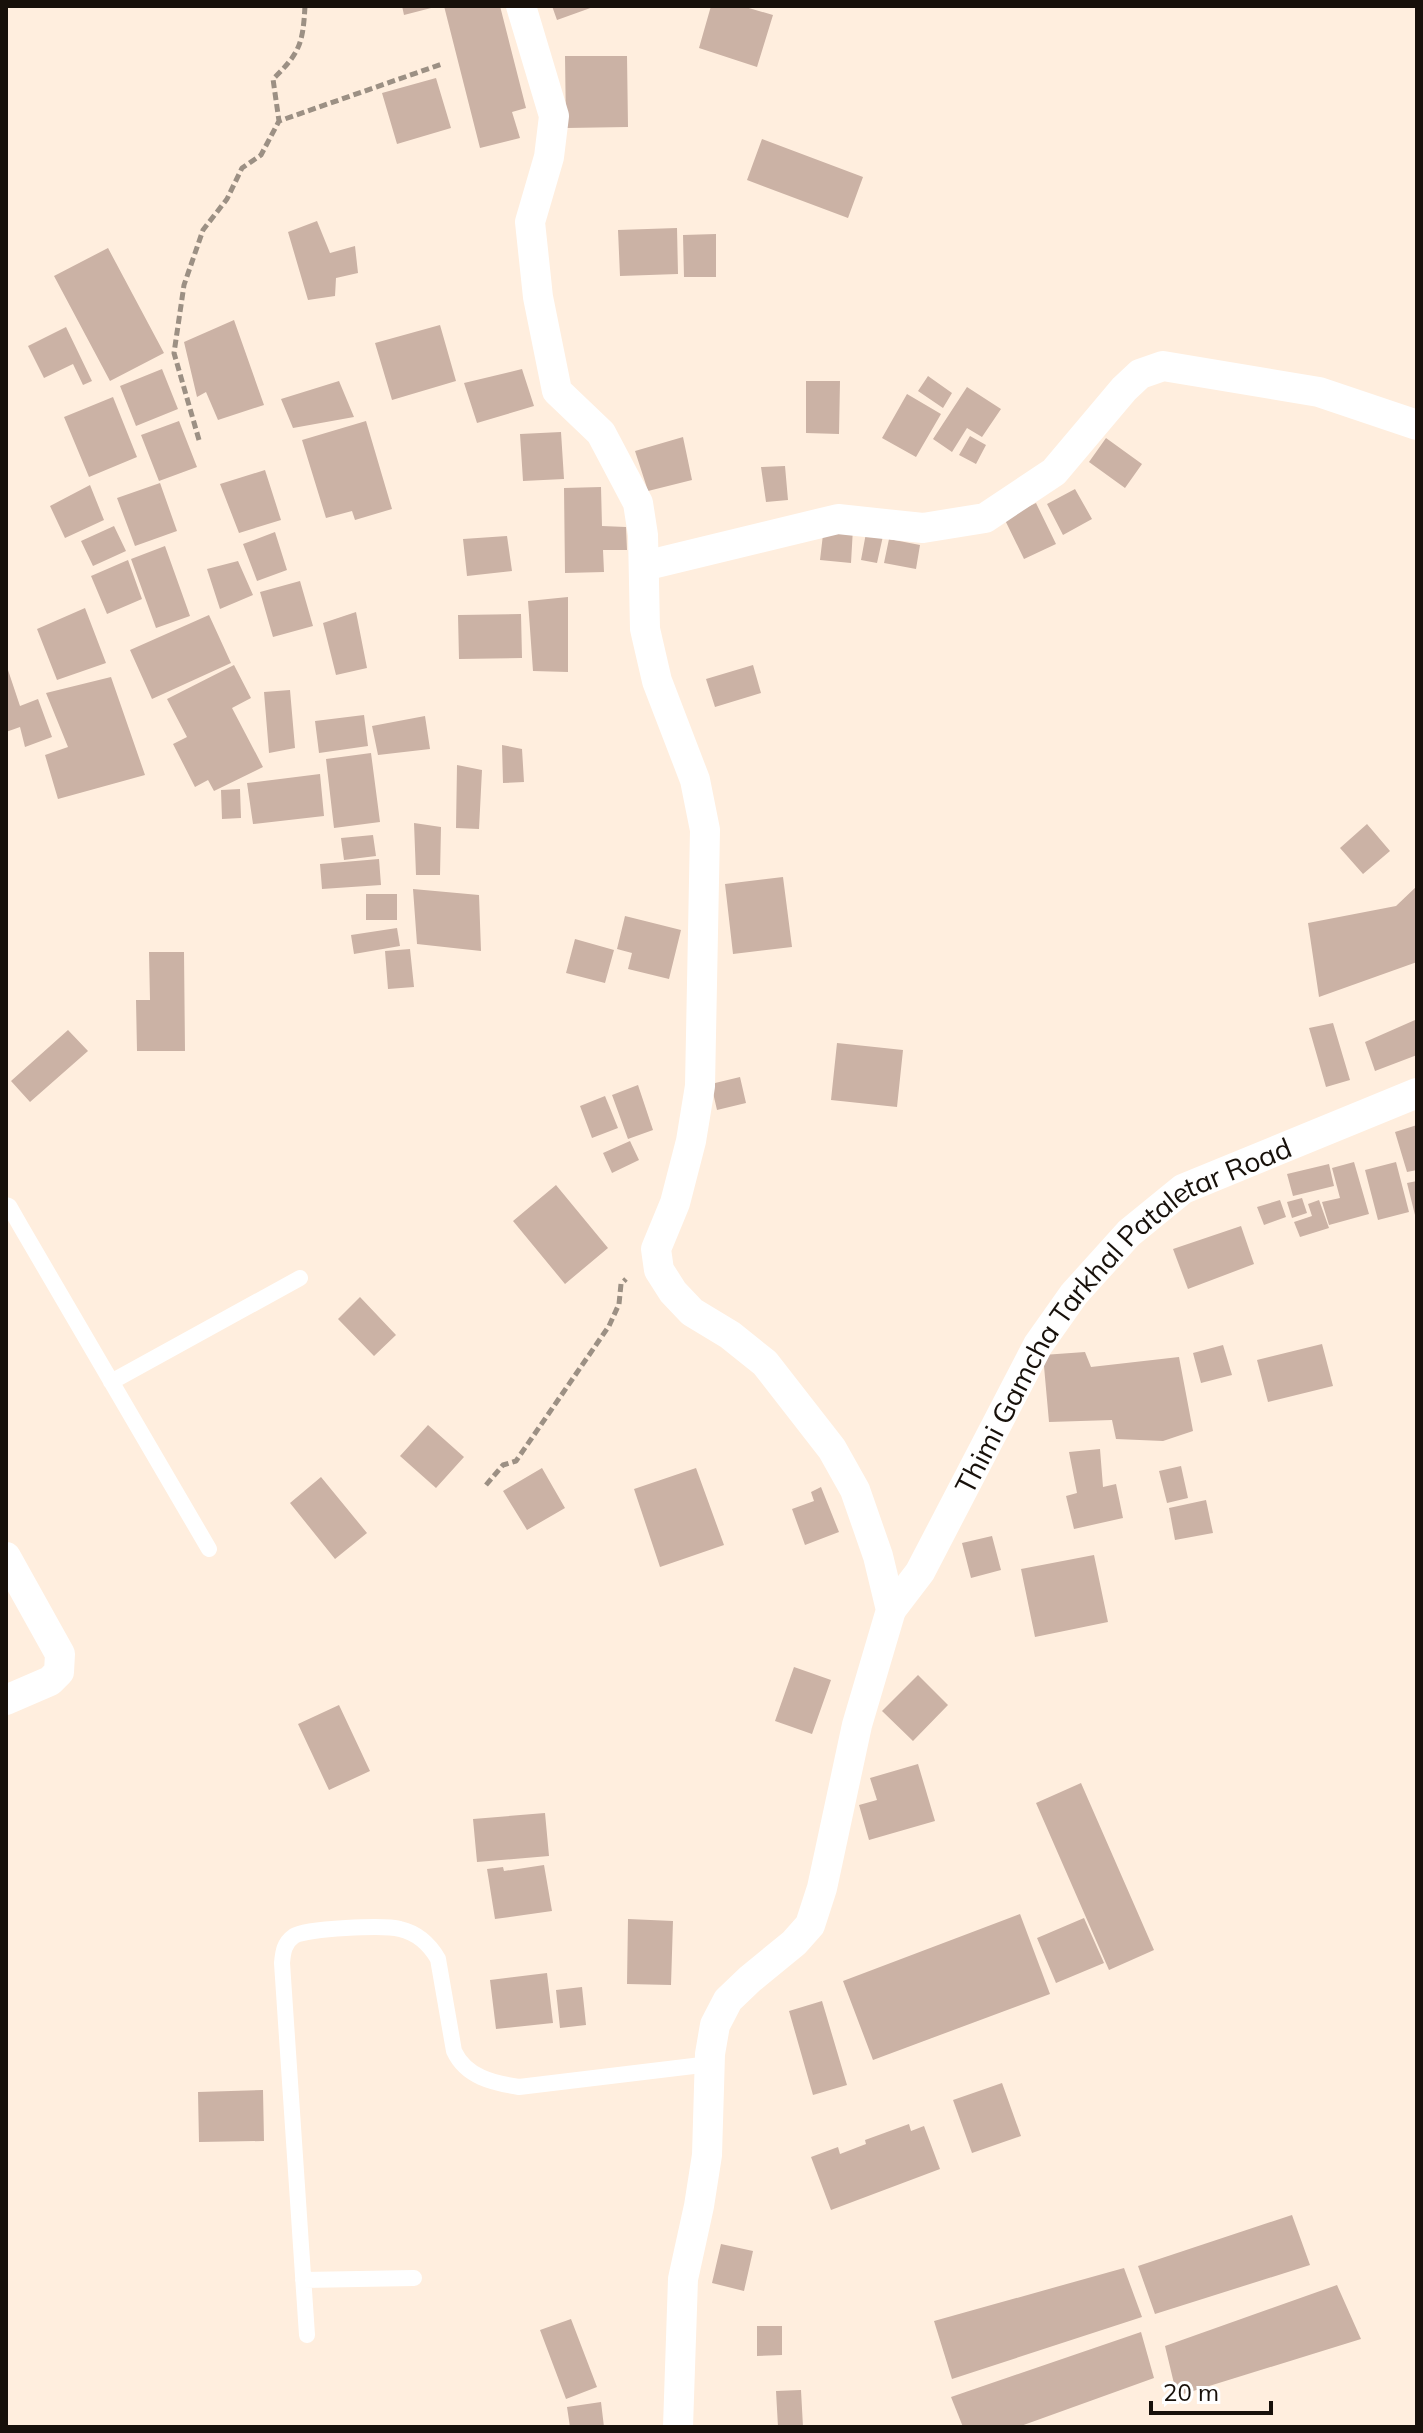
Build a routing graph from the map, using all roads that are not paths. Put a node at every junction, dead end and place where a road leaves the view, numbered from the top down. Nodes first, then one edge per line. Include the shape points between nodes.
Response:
1 (521, 6) edge
2 (1417, 425) edge
3 (644, 566) junction
4 (1417, 1093) edge
5 (6, 1205) edge
6 (300, 1278) dead end
7 (111, 1382) junction
8 (209, 1549) dead end
9 (6, 1557) edge
10 (891, 1610) junction
11 (6, 1700) edge
12 (710, 2064) junction
13 (414, 2278) dead end
14 (303, 2280) junction
15 (307, 2335) dead end
16 (678, 2427) edge

1 - 3 street via 554,116 549,157 530,222 557,391 601,433 638,503
2 - 3 street via 1319,392 1163,366 1140,374 1124,389 1054,472 985,518 923,528 838,519
3 - 10 street via 645,629 657,681 695,780 705,830 700,1086 675,1203 656,1249 659,1270 692,1312 765,1363 832,1449 855,1490
4 - 10 street, Thimi Gamcha Tarkhal Pataletar Road via 1183,1189 1129,1233 1074,1294 1038,1345 920,1572
5 - 7 lane
6 - 7 lane
7 - 8 lane
9 - 11 street via 60,1654 59,1672 50,1681
10 - 12 street via 857,1725 810,1925 728,2000 715,2025
12 - 14 lane via 519,2087 497,2083 461,2065 454,2051 438,1959 431,1946 398,1928 313,1929 295,1935 284,1947 282,1963
12 - 16 street via 707,2155 683,2279
13 - 14 lane
14 - 15 lane

